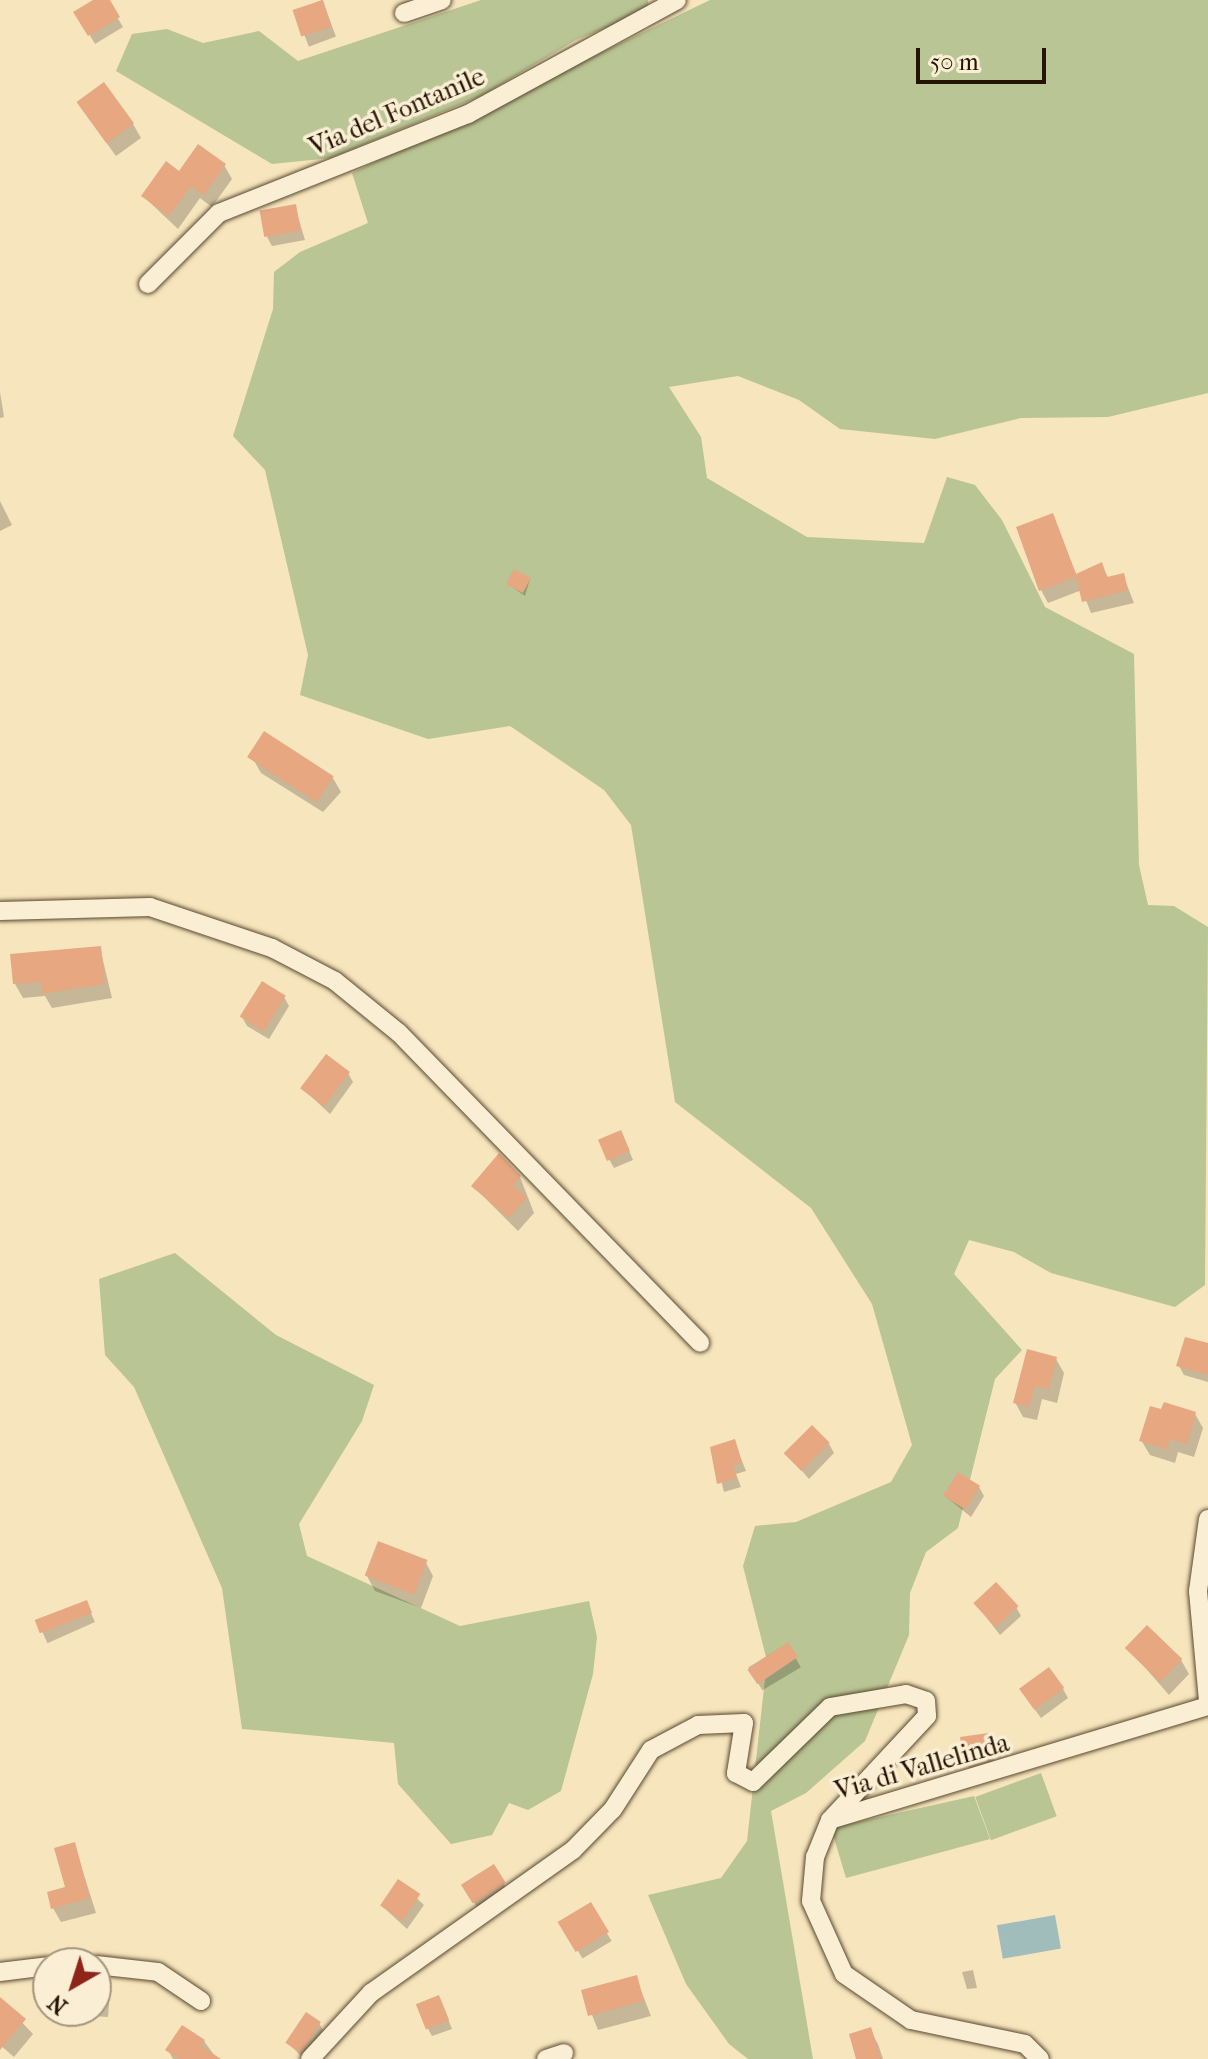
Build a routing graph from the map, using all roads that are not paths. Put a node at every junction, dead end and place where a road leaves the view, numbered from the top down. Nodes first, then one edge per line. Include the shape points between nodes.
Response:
1 (442, 0) edge
2 (677, 0) edge
3 (404, 13) dead end
4 (148, 284) dead end
5 (0, 911) edge
6 (700, 1343) dead end
7 (1208, 1519) edge
8 (1208, 1703) edge
9 (830, 1820) junction
10 (112, 1967) edge
11 (32, 1968) edge
12 (0, 1972) edge
13 (201, 2001) dead end
14 (310, 2059) edge
15 (1040, 2059) edge

1 - 3 street
2 - 4 street, Via del Fontanile via 468,114 229,207 191,233
5 - 6 street via 150,907 324,974 399,1033
7 - 8 street via 1198,1591
8 - 9 street, Via di Vallelinda
9 - 14 street, Via di Vallelinda via 927,1716 926,1701 906,1694 830,1707 753,1782 736,1773 745,1730 738,1719 661,1741 583,1841 371,1993
9 - 15 street via 812,1869 811,1901 844,1974 911,2020 1025,2044
10 - 13 street via 158,1972
11 - 12 street

